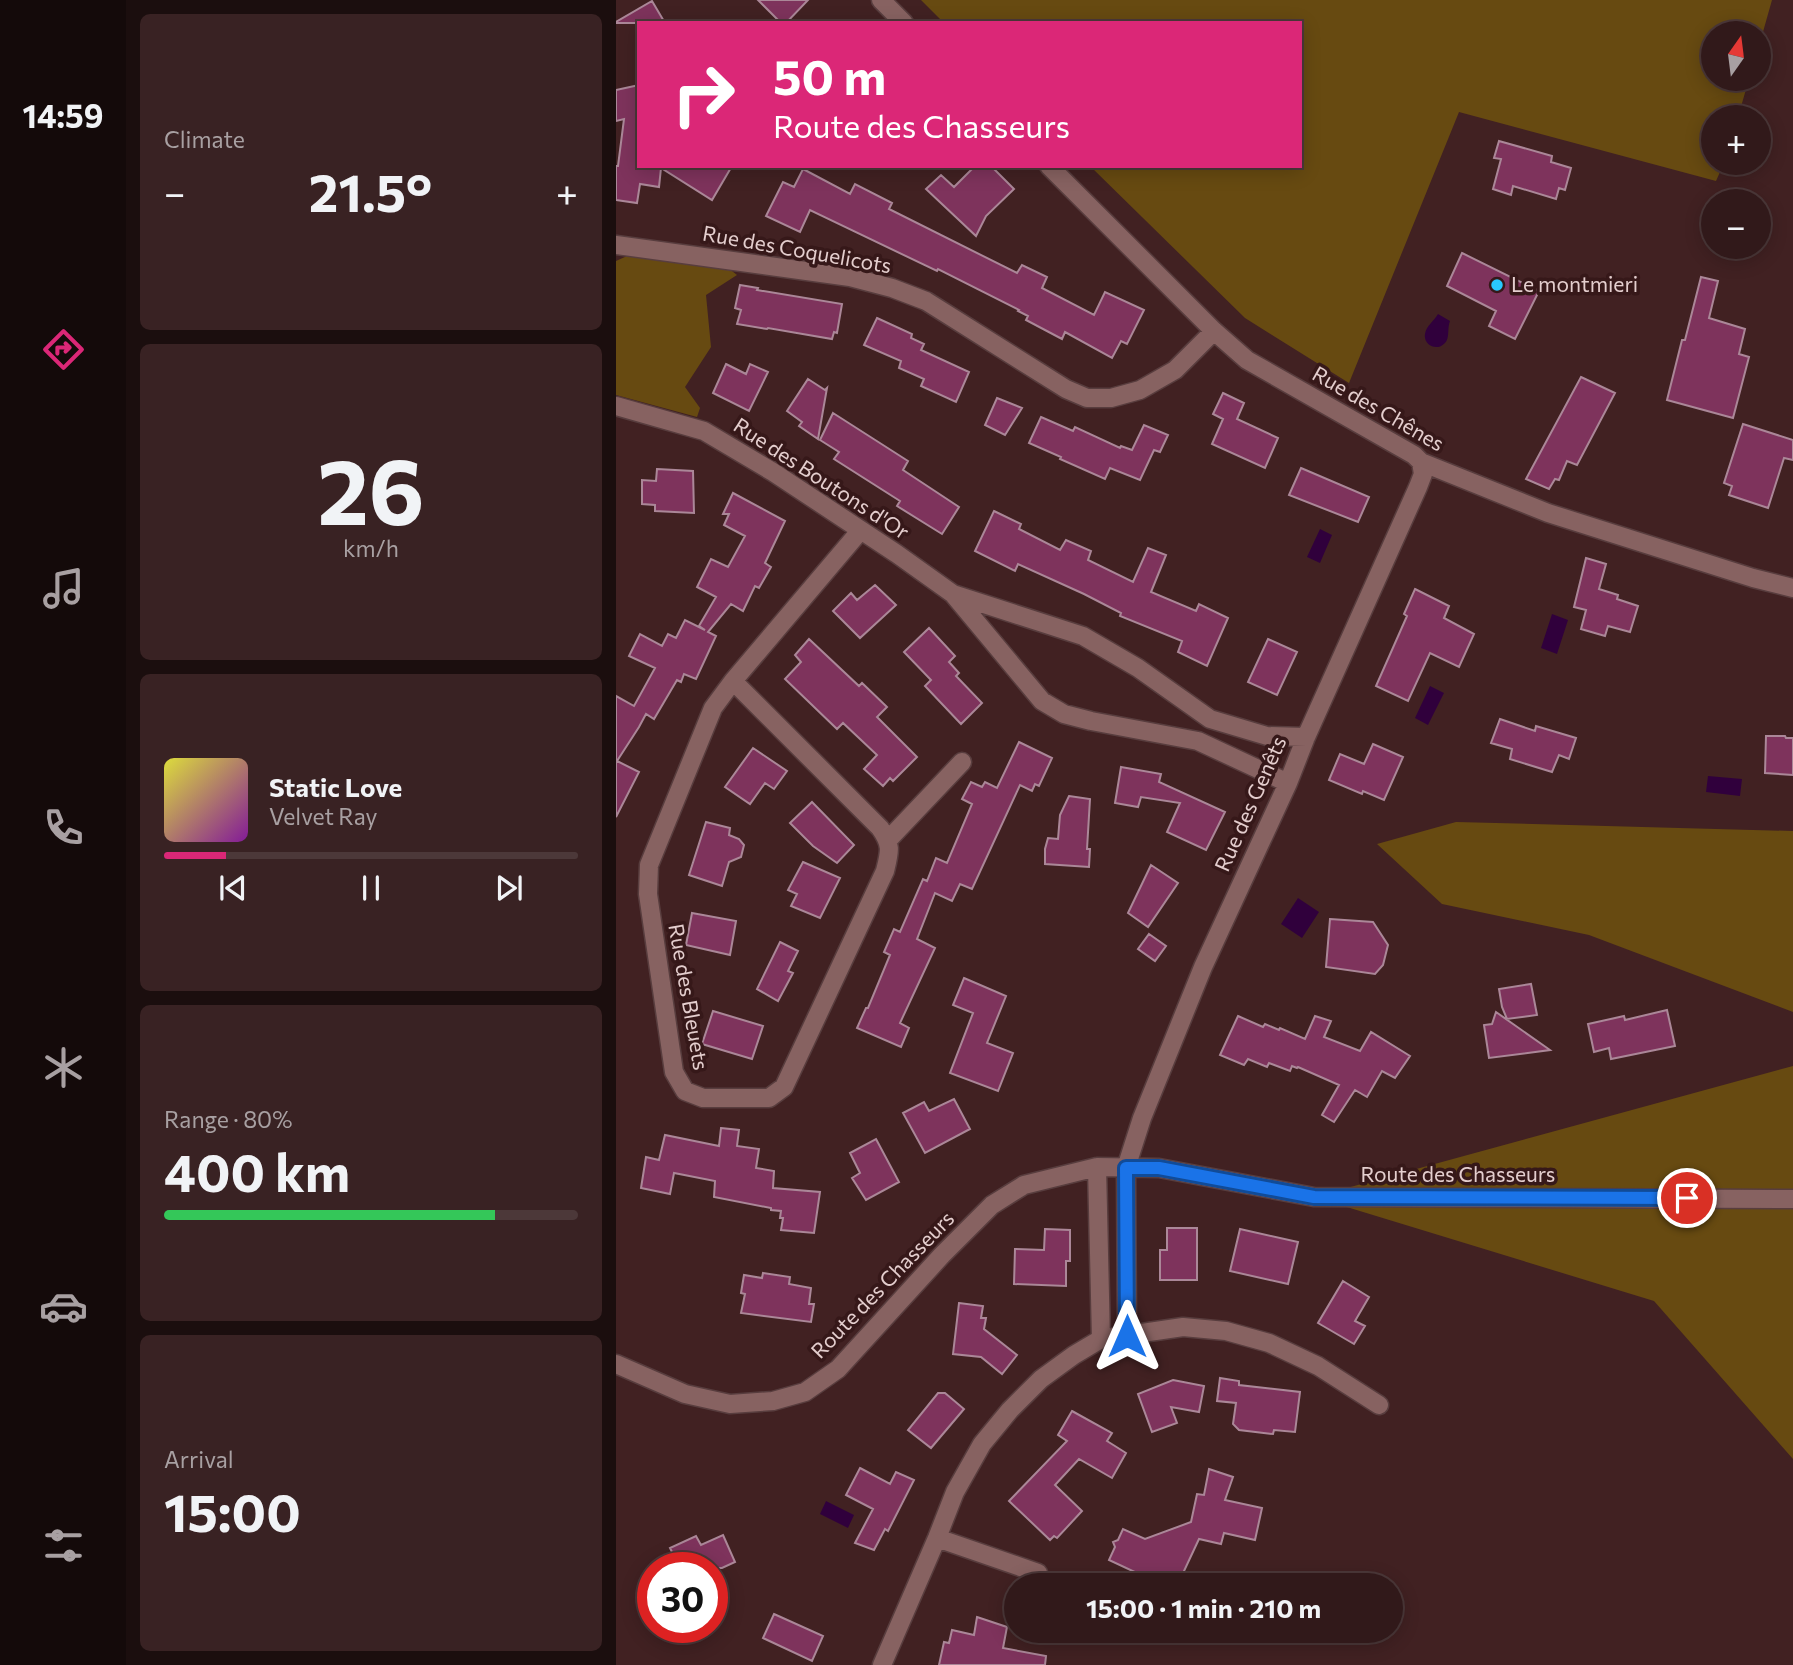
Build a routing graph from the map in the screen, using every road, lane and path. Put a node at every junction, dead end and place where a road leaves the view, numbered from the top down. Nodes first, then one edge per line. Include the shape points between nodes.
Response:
1 (881, 0) edge
2 (902, 21) edge
3 (1051, 168) edge
4 (616, 245) edge
5 (1214, 331) junction
6 (616, 405) edge
7 (1421, 462) junction
8 (860, 530) junction
9 (1793, 588) edge
10 (953, 594) junction
11 (733, 681) junction
12 (1210, 719) junction
13 (1306, 737) junction
14 (1198, 741) junction
15 (962, 762) dead end
16 (1287, 783) junction
17 (888, 840) junction
18 (1097, 1167) junction
19 (1126, 1168) junction
20 (1793, 1199) edge
21 (1127, 1336) junction
22 (1101, 1339) junction
23 (616, 1364) edge
24 (1379, 1405) dead end
25 (937, 1538) junction
26 (1038, 1573) dead end
27 (882, 1665) edge

1 - 2 street
3 - 5 street, Rue des Chênes
4 - 5 street, Rue des Coquelicots via 850,277 892,288 926,301 1087,398 1111,398 1140,390 1175,370
5 - 7 street, Rue des Chênes via 1247,360
6 - 8 street, Rue des Boutons d'Or via 704,431
7 - 9 street, Rue des Chênes via 1548,513
7 - 13 street, Rue des Genêts via 1418,487
8 - 10 street, Rue des Boutons d'Or
8 - 11 street, Rue des Bleuets
10 - 12 street, Rue des Boutons d'Or via 1083,636
10 - 14 street, Rue des Boutons d'Or via 1042,701 1064,714 1091,721
11 - 17 street
11 - 17 street, Rue des Bleuets via 713,708 649,864 648,894 670,1048 674,1072 685,1091 703,1098 769,1098 784,1087 885,871
12 - 13 street, Rue des Boutons d'Or via 1267,736
12 - 14 street
13 - 16 street, Rue des Genêts
14 - 16 street, Rue des Boutons d'Or
15 - 17 street
16 - 19 street, Rue des Genêts via 1203,967
18 - 19 street, Route des Chasseurs
18 - 22 street
18 - 23 street, Route des Chasseurs via 1024,1185 992,1205 838,1369 805,1392 774,1401 730,1404 685,1394
19 - 20 street, Route des Chasseurs via 1159,1168 1314,1197
19 - 21 street
21 - 22 street
21 - 24 street via 1183,1327 1226,1331 1269,1343 1318,1366
22 - 25 street via 1041,1379 1010,1409 982,1444 955,1492
25 - 26 street
25 - 27 street

